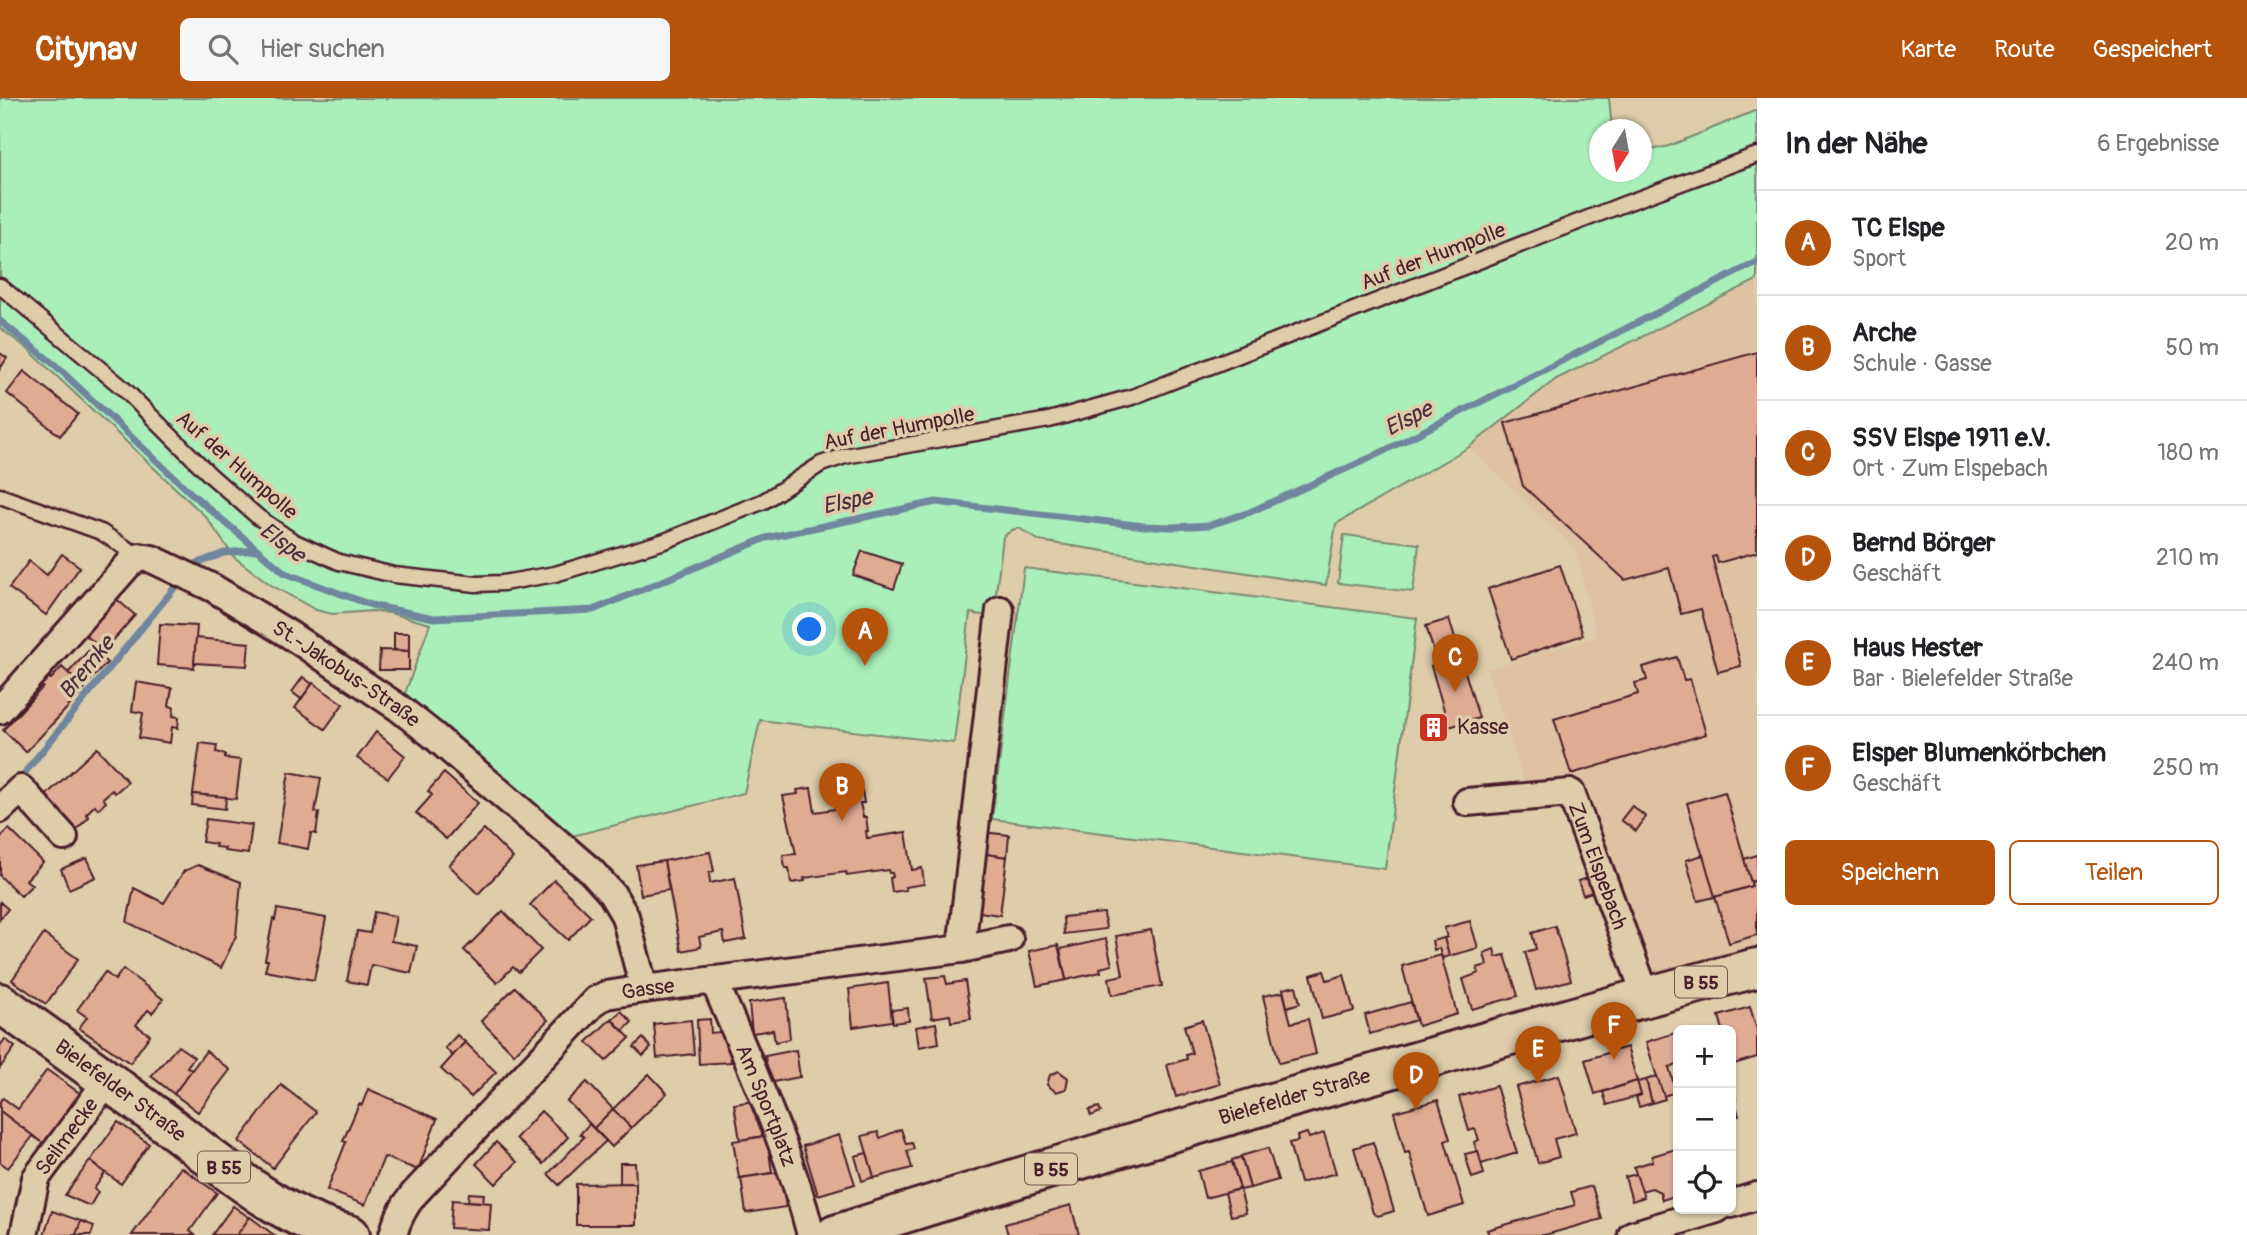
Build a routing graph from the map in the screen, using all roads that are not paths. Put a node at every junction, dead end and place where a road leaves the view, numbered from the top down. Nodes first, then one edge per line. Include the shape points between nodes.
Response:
1 (1757, 155) edge
2 (0, 286) edge
3 (0, 496) edge
4 (140, 557) junction
5 (1000, 610) dead end
6 (0, 710) edge
7 (1468, 802) dead end
8 (0, 809) edge
9 (64, 837) dead end
10 (1009, 939) dead end
11 (961, 948) junction
12 (1757, 968) edge
13 (714, 980) junction
14 (644, 989) junction
15 (1646, 996) junction
16 (0, 1003) edge
17 (107, 1080) junction
18 (1757, 1196) edge
19 (1736, 1203) edge
20 (1701, 1214) edge
21 (345, 1234) edge
22 (24, 1235) edge
23 (393, 1235) edge
24 (811, 1235) edge
25 (835, 1235) edge
26 (1632, 1235) edge

1 - 2 lane, Auf der Humpolle via 1132,397 1049,420 845,456 821,464 764,501 665,541 555,574 503,583 394,575 339,562 293,541 258,517 123,388
3 - 4 lane via 101,532
4 - 6 street
4 - 14 street, St.-Jakobus-Straße via 166,564 213,588 400,708 433,735 612,894 625,916
5 - 11 street
7 - 15 street, Zum Elspebach via 1571,793
8 - 9 street via 21,789
10 - 11 street, Gasse
11 - 13 street, Gasse
12 - 15 main road, Bielefelder Straße / B 55
13 - 14 street, Gasse
13 - 24 street, Am Sportplatz via 800,1190
14 - 23 street, Gasse via 606,995 585,1009 413,1195
15 - 25 main road, Bielefelder Straße / B 55 via 1280,1100
16 - 17 main road, Bielefelder Straße / B 55
17 - 21 main road, Bielefelder Straße / B 55 via 264,1196 311,1223
17 - 22 street, Seilmecke via 36,1178
18 - 19 street
20 - 26 street

